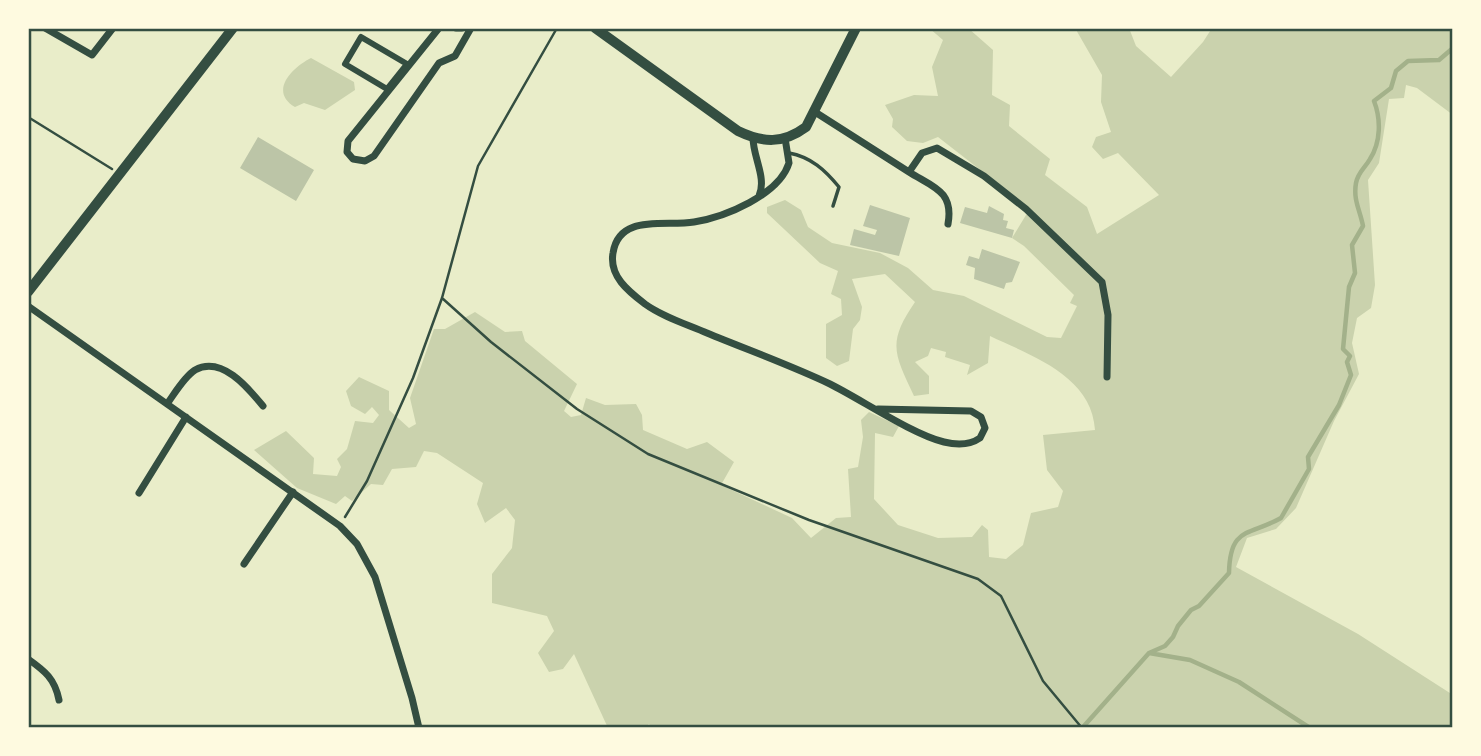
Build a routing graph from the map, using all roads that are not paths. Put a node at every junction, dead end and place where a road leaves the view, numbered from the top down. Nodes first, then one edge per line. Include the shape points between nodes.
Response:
1 (45, 28) edge
2 (113, 28) edge
3 (233, 28) edge
4 (439, 28) edge
5 (456, 28) edge
6 (462, 28) edge
7 (471, 28) edge
8 (595, 28) edge
9 (856, 28) edge
10 (407, 64) joint
11 (815, 112) junction
12 (753, 138) junction
13 (785, 138) junction
14 (789, 153) junction
15 (909, 172) junction
16 (758, 197) junction
17 (833, 206) dead end
18 (948, 223) dead end
19 (32, 278) edge
20 (28, 292) edge
21 (28, 306) edge
22 (1107, 377) dead end
23 (167, 404) junction
24 (263, 406) dead end
25 (878, 409) junction
26 (186, 417) junction
27 (293, 492) junction
28 (139, 493) dead end
29 (244, 564) dead end
30 (28, 659) edge
31 (59, 700) dead end
32 (419, 728) edge

1 - 2 street via 92,55
3 - 19 street
4 - 7 street via 348,141 347,152 353,159 374,156 439,63 456,56
5 - 6 street
8 - 12 street
9 - 11 street
10 - 10 street via 361,37 345,64 387,89
11 - 13 street via 806,127
11 - 15 street
12 - 13 street
12 - 16 street via 762,181
13 - 14 street
14 - 16 street via 782,178
14 - 17 lane via 814,163 839,187
15 - 18 street via 946,196 951,207
15 - 22 street via 922,153 937,148 1026,209 1094,272 1107,298
16 - 25 street via 692,222 633,226 614,247 615,274 656,312 828,383
19 - 20 street
21 - 23 street
23 - 24 street via 195,370 206,367 239,380
23 - 26 street
25 - 25 street via 946,442 975,442 985,428 981,417 971,411
26 - 27 street
26 - 28 street
27 - 29 street
27 - 32 street via 340,526 357,544 375,577
30 - 31 street via 48,673

